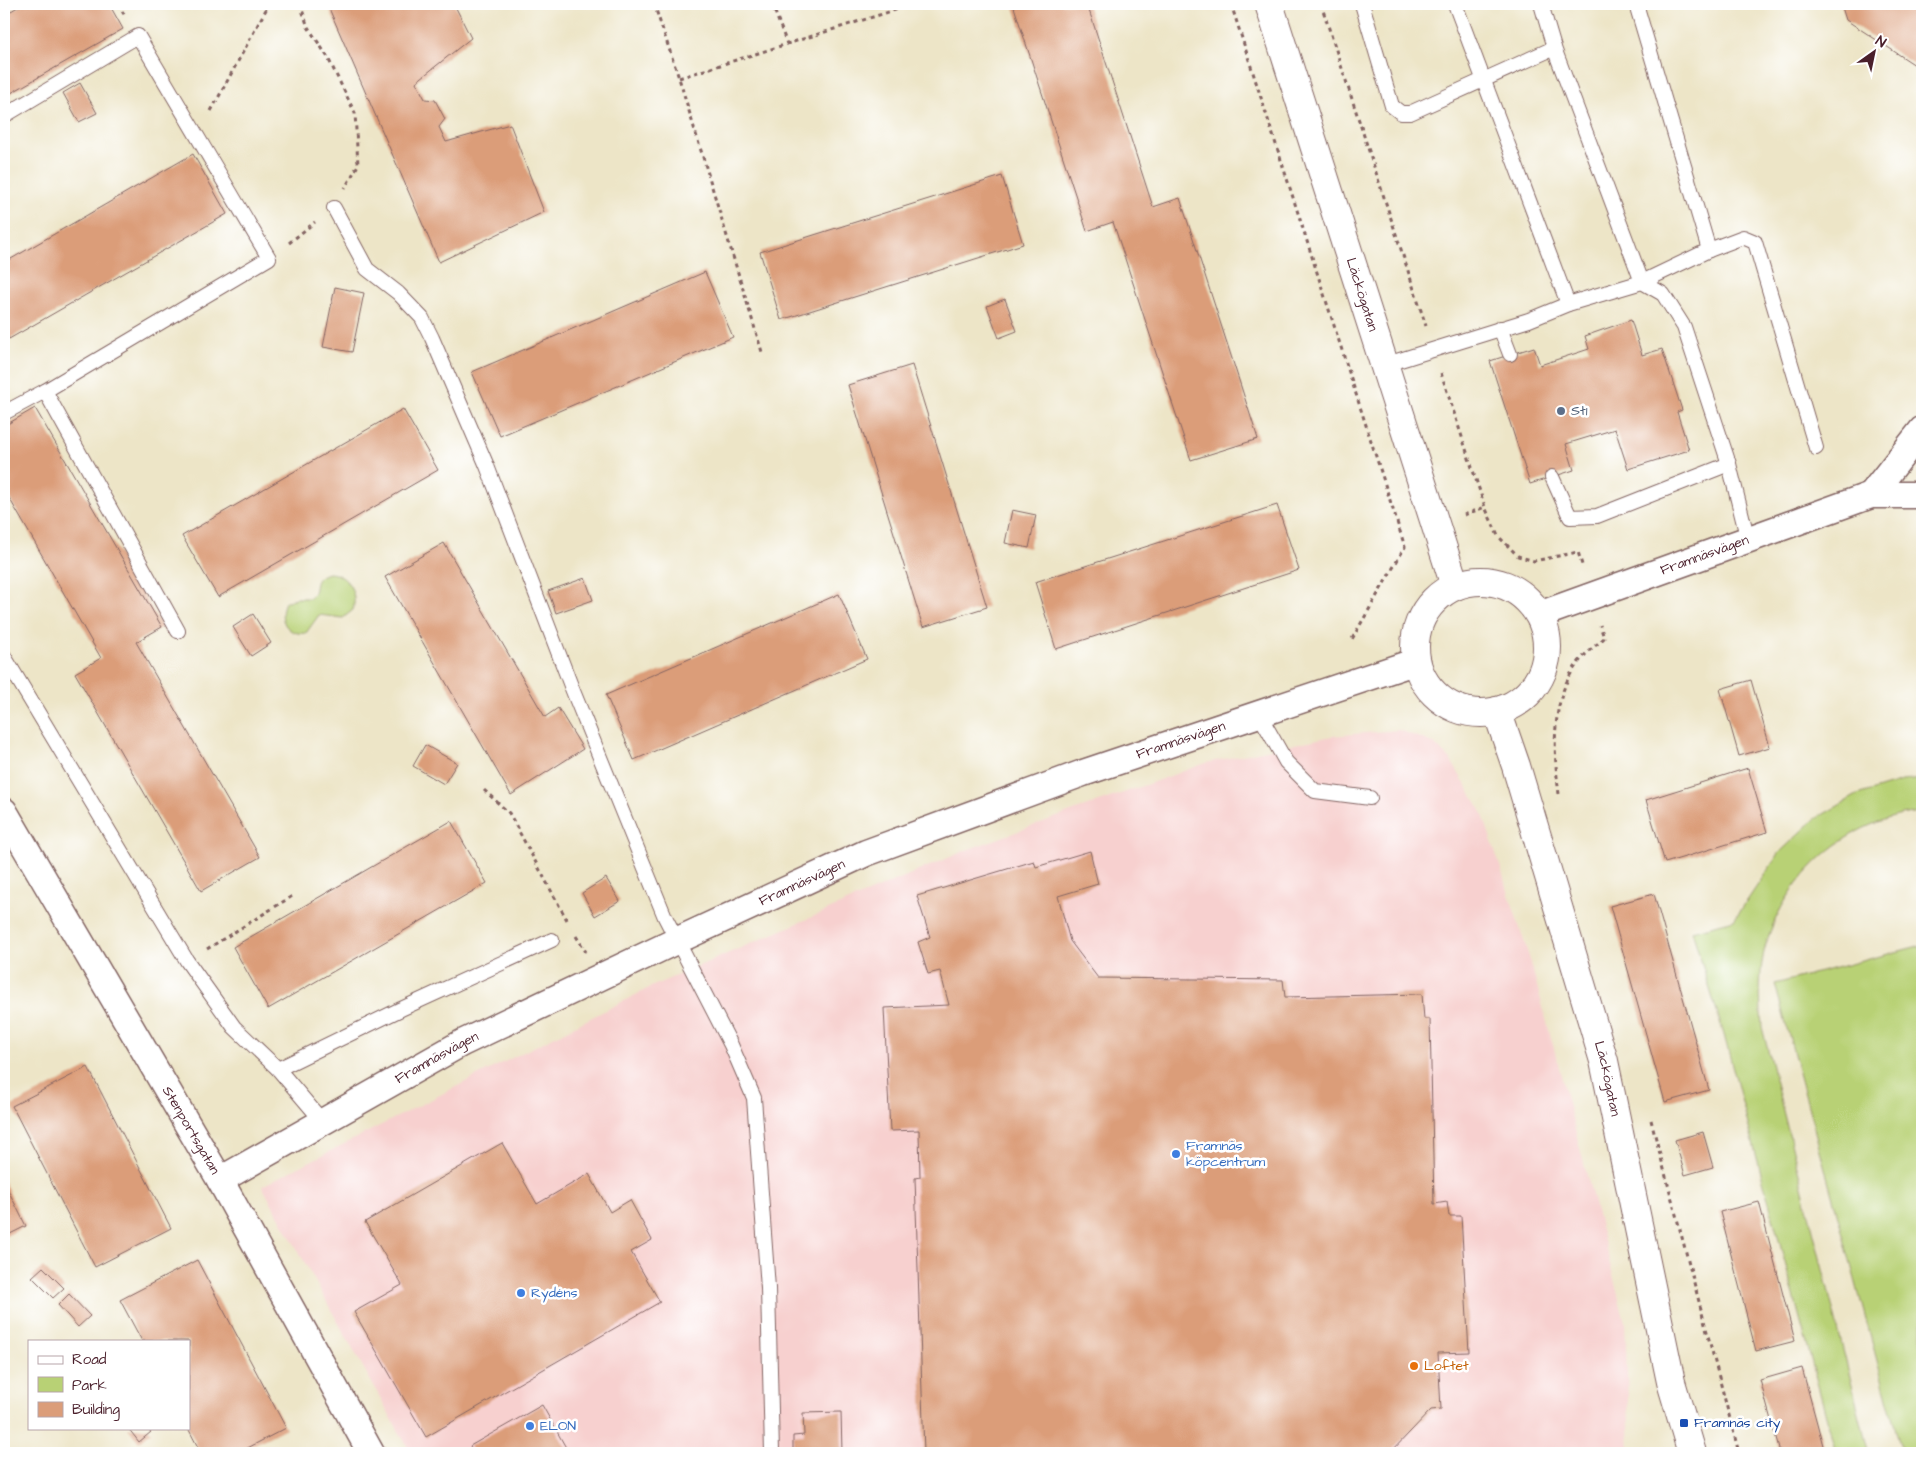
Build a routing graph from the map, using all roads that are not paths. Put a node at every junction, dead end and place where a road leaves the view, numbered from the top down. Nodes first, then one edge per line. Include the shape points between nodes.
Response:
1 (1269, 4) edge
2 (1362, 4) edge
3 (1455, 4) edge
4 (1541, 4) edge
5 (1636, 4) edge
6 (1554, 48) junction
7 (1482, 80) junction
8 (4, 116) edge
9 (334, 208) road end
10 (1709, 250) junction
11 (1642, 282) junction
12 (1568, 304) junction
13 (1500, 328) junction
14 (1510, 354) dead end
15 (1384, 365) junction
16 (45, 390) junction
17 (4, 413) edge
18 (1922, 430) edge
19 (1816, 448) dead end
20 (1729, 464) junction
21 (1552, 477) dead end
22 (1871, 495) junction
23 (1922, 495) edge
24 (1748, 540) junction
25 (1455, 586) junction
26 (1539, 615) junction
27 (178, 631) dead end
28 (4, 656) edge
29 (1417, 662) junction
30 (1497, 711) junction
31 (1259, 714) junction
32 (1370, 798) dead end
33 (4, 811) edge
34 (552, 940) dead end
35 (676, 940) junction
36 (278, 1069) junction
37 (323, 1122) junction
38 (220, 1180) junction
39 (371, 1453) edge
40 (772, 1453) edge
41 (1692, 1453) edge

1 - 15 main road, Läckögatan
2 - 7 lane via 1392,106 1401,113 1410,113
3 - 7 lane
4 - 6 lane
5 - 10 lane
6 - 7 lane
6 - 11 lane
7 - 12 lane
8 - 16 lane via 138,36 269,258
9 - 35 lane via 366,269 410,305 422,318 432,338 487,466 573,691
10 - 11 lane
10 - 19 lane via 1743,238 1755,242
11 - 12 lane
11 - 20 lane via 1663,294 1684,327
12 - 13 lane
13 - 14 lane
13 - 15 lane
15 - 25 main road, Läckögatan
16 - 17 lane
16 - 27 lane
18 - 22 street
20 - 21 lane via 1597,516 1570,517
20 - 24 lane
22 - 23 street, Framnäsvägen
22 - 24 street, Framnäsvägen
24 - 26 street, Framnäsvägen
25 - 26 main road via 1487,581 1502,585 1530,602
25 - 29 main road via 1431,604 1422,617 1415,646
26 - 30 main road via 1547,648 1545,665 1538,681 1527,695
28 - 36 lane via 187,961 234,1027
29 - 30 main road via 1433,692 1447,703 1480,713
29 - 31 street, Framnäsvägen
30 - 41 main road, Läckögatan via 1604,1061 1671,1382
31 - 32 lane via 1286,762 1315,791
31 - 35 street, Framnäsvägen via 1083,773 866,853
33 - 38 street, Stenportsgatan
34 - 36 lane
35 - 37 street, Framnäsvägen via 462,1043
35 - 40 lane via 731,1045 754,1098 768,1288
36 - 37 lane
37 - 38 street, Framnäsvägen
38 - 39 street, Stenportsgatan

